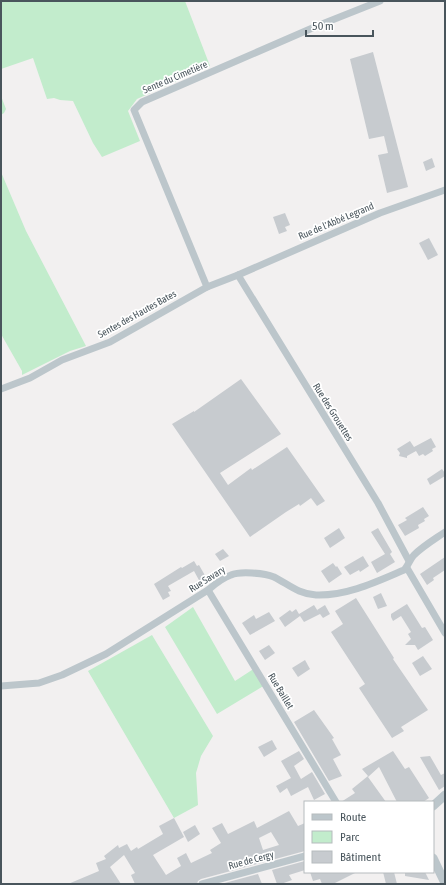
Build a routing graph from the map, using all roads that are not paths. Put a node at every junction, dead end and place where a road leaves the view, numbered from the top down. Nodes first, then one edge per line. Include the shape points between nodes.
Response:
1 (380, 1) edge
2 (444, 193) edge
3 (238, 275) junction
4 (207, 287) junction
5 (1, 389) edge
6 (445, 532) edge
7 (408, 564) junction
8 (208, 590) junction
9 (445, 633) edge
10 (1, 686) edge
11 (445, 795) edge
12 (335, 801) edge
13 (434, 805) edge
14 (304, 856) edge
15 (434, 860) edge
16 (445, 883) edge
17 (202, 884) edge

1 - 4 street, Sente du Cimetière via 142,102 134,110
2 - 3 street, Rue de l'Abbé Legrand via 380,212
3 - 4 street, Sentes des Hautes Bates
3 - 7 street, Rue des Grouettes via 378,503
4 - 5 street, Sentes des Hautes Bates via 110,342 62,360 30,378
6 - 7 street, Rue Savary via 416,553
7 - 8 street, Rue Savary via 376,582 330,594 315,595 303,592 274,577 255,574 233,574
7 - 9 street, Rue des Grouettes
8 - 10 street, Rue Savary via 106,654 69,672 39,683
8 - 12 street, Rue Baillet
11 - 13 street
14 - 17 street, Rue de Cergy
15 - 16 street

